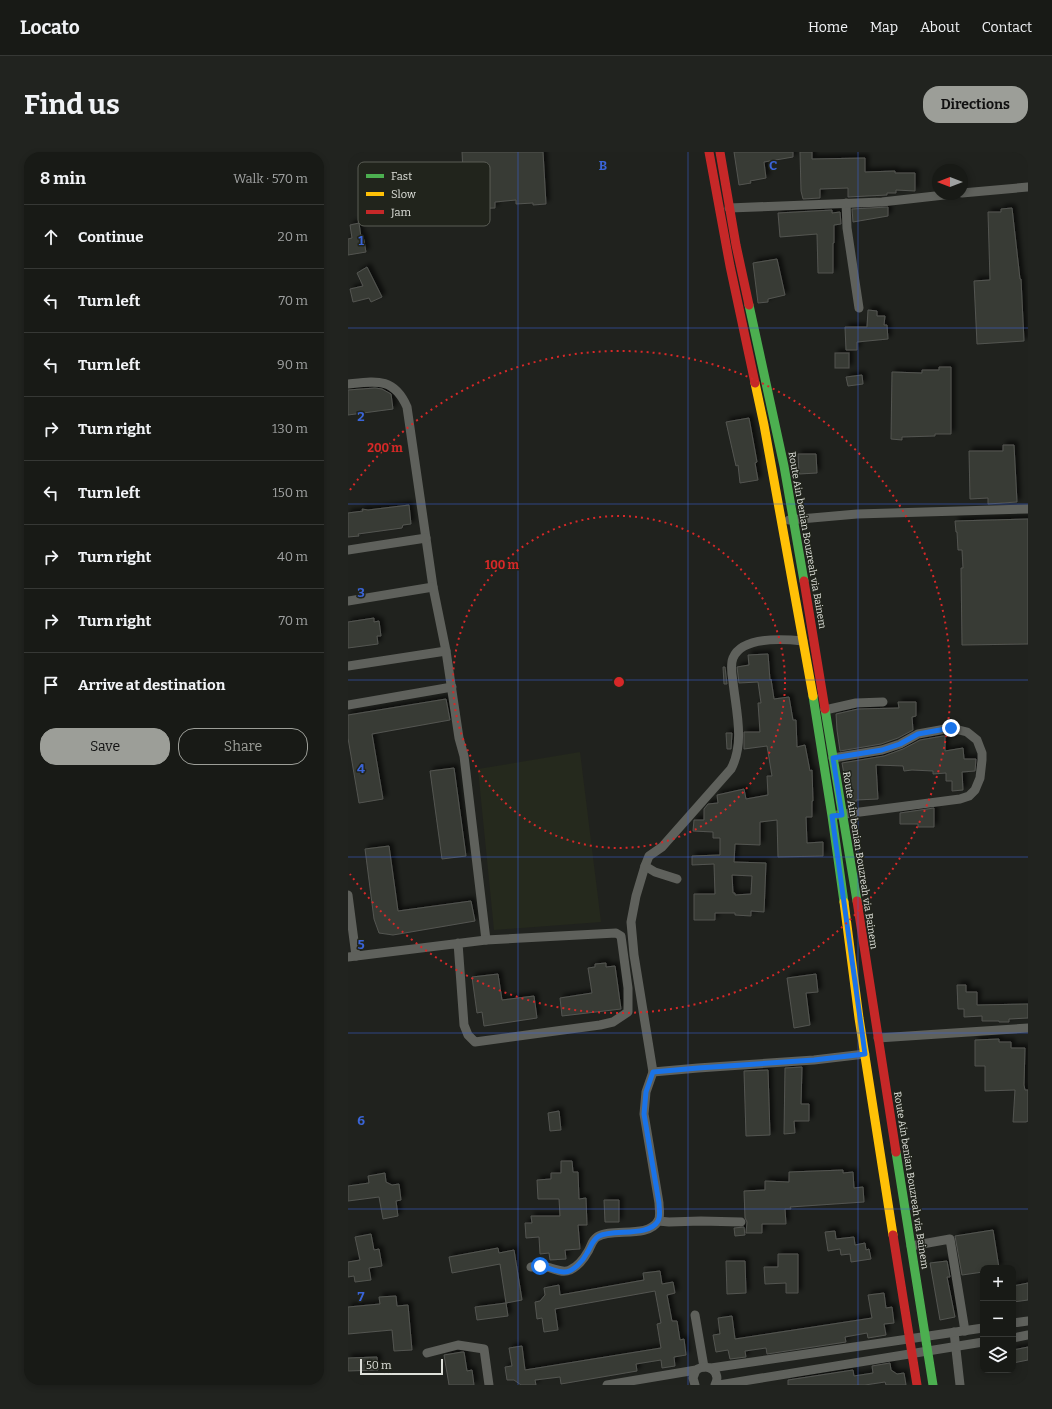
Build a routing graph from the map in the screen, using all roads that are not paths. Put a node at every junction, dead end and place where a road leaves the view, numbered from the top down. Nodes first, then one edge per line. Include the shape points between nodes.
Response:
1 (709, 152) edge
2 (720, 152) edge
3 (1028, 187) edge
4 (968, 192) edge
5 (932, 196) edge
6 (846, 203) junction
7 (729, 208) junction
8 (859, 308) dead end
9 (348, 384) edge
10 (1028, 510) edge
11 (794, 519) junction
12 (782, 522) junction
13 (426, 538) junction
14 (348, 550) edge
15 (433, 587) junction
16 (348, 601) edge
17 (802, 641) junction
18 (446, 651) junction
19 (348, 666) edge
20 (452, 687) junction
21 (883, 702) dead end
22 (348, 705) edge
23 (825, 710) junction
24 (833, 758) junction
25 (842, 815) junction
26 (832, 816) junction
27 (645, 866) junction
28 (677, 879) dead end
29 (348, 895) edge
30 (631, 922) junction
31 (621, 936) junction
32 (486, 940) junction
33 (458, 943) junction
34 (352, 957) edge
35 (1028, 1028) edge
36 (878, 1038) junction
37 (865, 1054) junction
38 (653, 1072) junction
39 (658, 1221) junction
40 (741, 1222) dead end
41 (911, 1246) junction
42 (531, 1267) dead end
43 (695, 1315) dead end
44 (1028, 1321) edge
45 (1016, 1323) edge
46 (980, 1328) edge
47 (965, 1331) junction
48 (954, 1332) junction
49 (1028, 1335) edge
50 (925, 1337) junction
51 (1016, 1337) edge
52 (910, 1338) junction
53 (980, 1343) edge
54 (956, 1347) junction
55 (928, 1351) junction
56 (427, 1353) dead end
57 (912, 1353) junction
58 (704, 1368) junction
59 (489, 1385) edge
60 (607, 1385) edge
61 (695, 1385) edge
62 (715, 1385) edge
63 (720, 1385) edge
64 (916, 1385) edge
65 (933, 1385) edge
66 (960, 1385) edge

1 - 12 main road
2 - 7 main road, Route Ain benian Bouzreah via Bainem
3 - 4 street
5 - 6 street
6 - 7 street
6 - 8 street via 847,228
7 - 11 main road, Route Ain benian Bouzreah via Bainem
9 - 13 street via 385,384 402,396 407,407
10 - 11 street via 857,514
11 - 12 street
11 - 23 main road, Route Ain benian Bouzreah via Bainem
12 - 17 main road
13 - 14 street
13 - 15 street
15 - 16 street
15 - 18 street
17 - 26 main road
17 - 27 street via 783,639 754,642 734,655 731,670 739,732 735,762 662,847 648,856
18 - 19 street
18 - 20 street
20 - 22 street
20 - 32 street via 464,756
21 - 23 street via 856,703
23 - 24 main road, Route Ain benian Bouzreah via Bainem
24 - 25 main road, Route Ain benian Bouzreah via Bainem
24 - 25 street via 882,750 918,734 951,728 973,735 982,753 980,778 969,796
25 - 26 street
25 - 36 main road, Route Ain benian Bouzreah via Bainem
26 - 37 main road
27 - 28 street
27 - 30 street
29 - 34 street
30 - 31 street
30 - 38 street
31 - 32 street via 616,933
31 - 33 street via 628,988 628,1012 613,1022 600,1025 475,1042 468,1035 464,1025
32 - 33 street
33 - 34 street
35 - 36 street
36 - 41 main road, Route Ain benian Bouzreah via Bainem
37 - 38 street
37 - 52 main road
38 - 39 street via 646,1092 644,1114 659,1203
39 - 40 street
39 - 42 street via 646,1230 597,1237 587,1254 570,1270 563,1272 548,1267
41 - 47 street via 950,1239
41 - 50 main road, Route Ain benian Bouzreah via Bainem
43 - 58 street
44 - 45 street
46 - 47 street
47 - 48 street
48 - 50 street
48 - 54 street
49 - 51 street
50 - 52 street
50 - 55 main road, Route Ain benian Bouzreah via Bainem
52 - 57 main road
52 - 58 street
53 - 54 street
54 - 55 street
54 - 66 street
55 - 57 street
55 - 65 main road, Route Ain benian Bouzreah via Bainem
56 - 59 street via 458,1345 484,1349
57 - 63 street
57 - 64 main road
58 - 60 street
58 - 61 street via 693,1378
58 - 62 street via 716,1374

